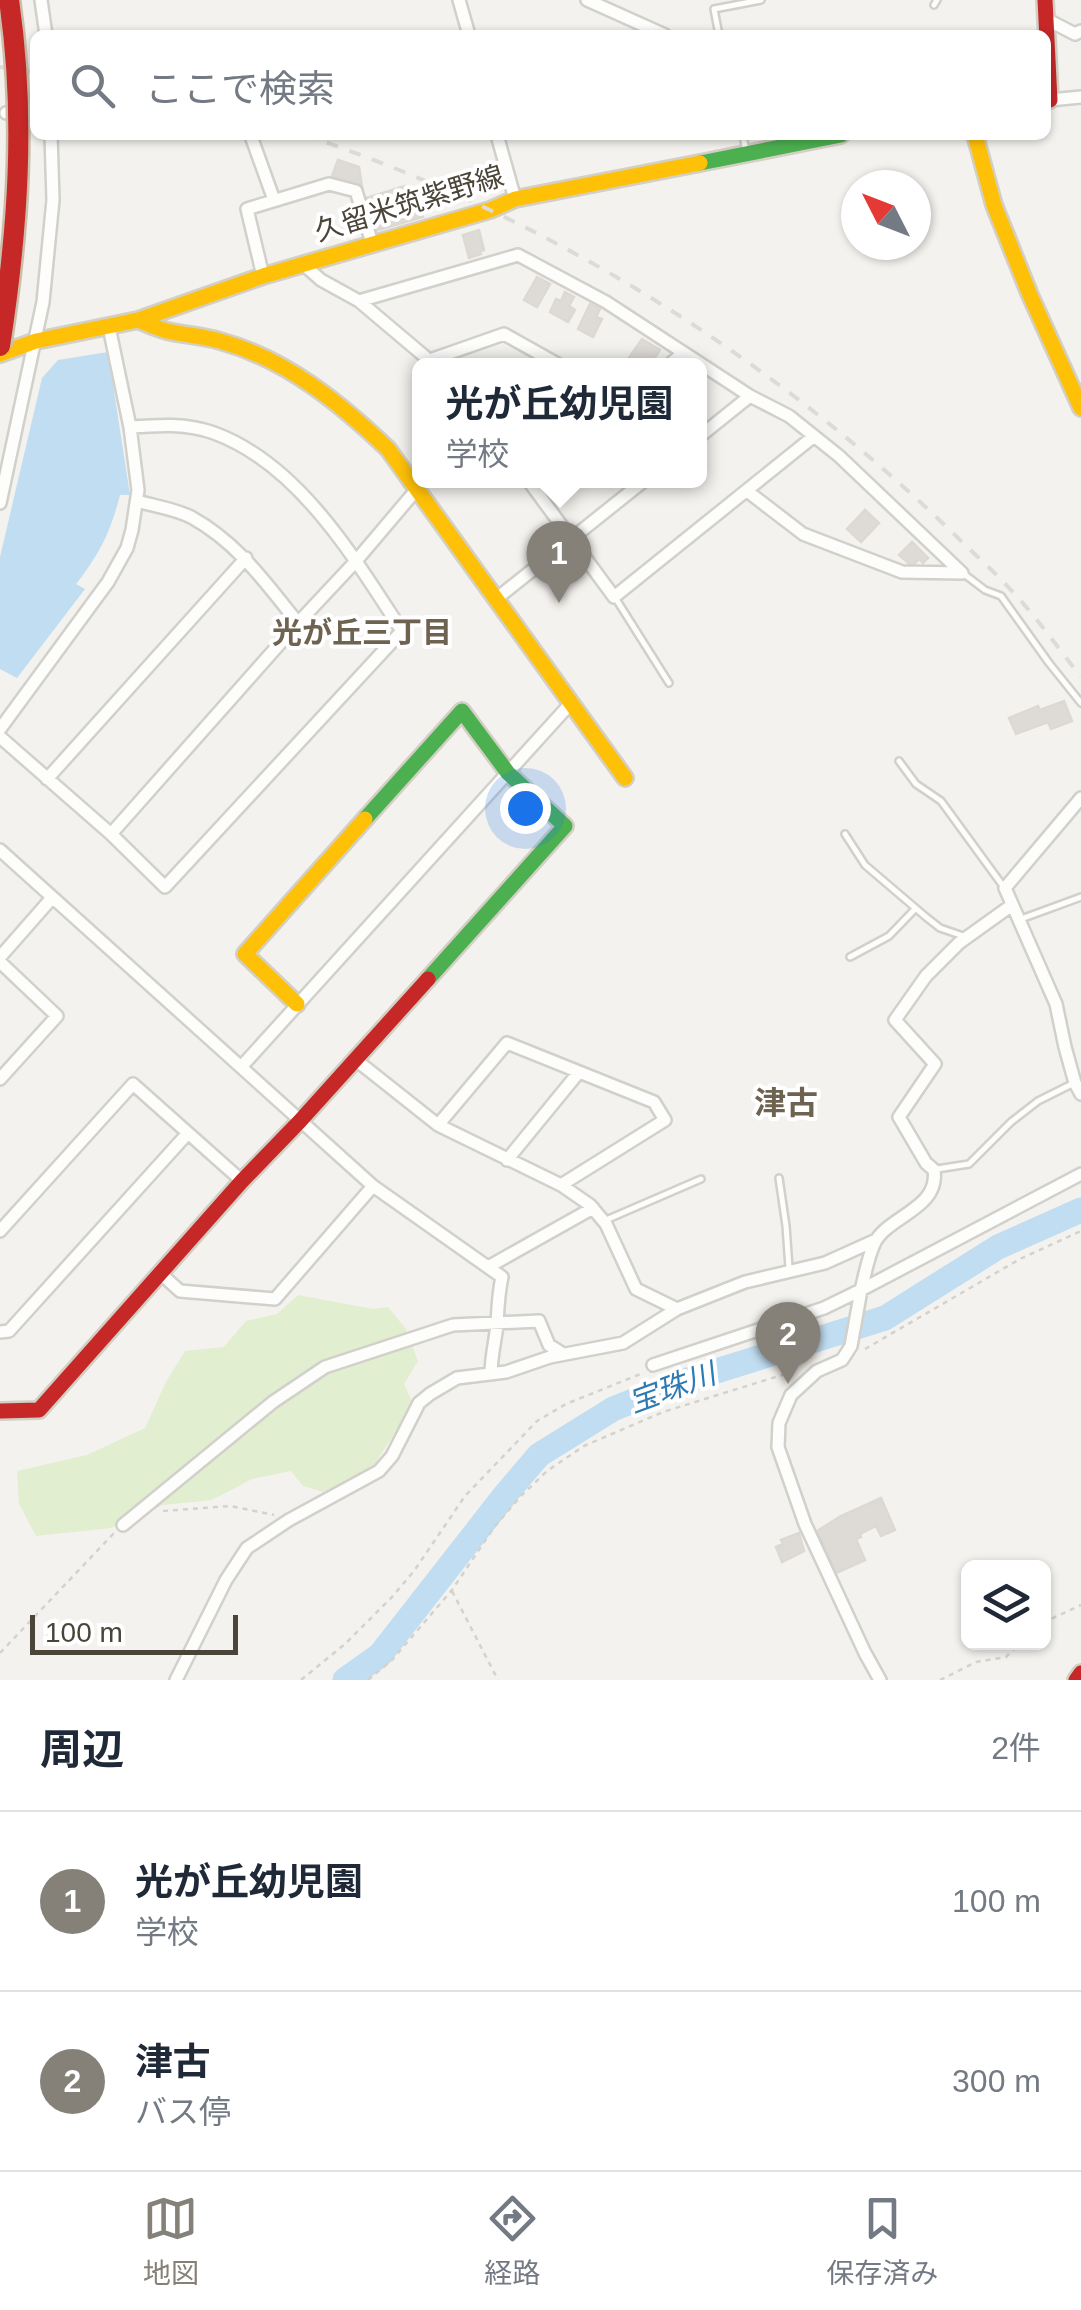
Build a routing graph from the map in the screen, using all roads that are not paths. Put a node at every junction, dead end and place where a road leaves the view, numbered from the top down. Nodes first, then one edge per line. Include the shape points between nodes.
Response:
1 (9, 0) edge
2 (41, 0) edge
3 (459, 0) edge
4 (586, 0) edge
5 (761, 0) edge
6 (1046, 10) edge
7 (45, 30) edge
8 (468, 30) edge
9 (654, 30) edge
10 (718, 30) edge
11 (1081, 31) edge
12 (1081, 97) edge
13 (1051, 100) edge
14 (30, 106) edge
15 (6, 113) dead end
16 (51, 140) edge
17 (252, 140) edge
18 (498, 140) edge
19 (788, 140) edge
20 (977, 140) edge
21 (745, 144) edge
22 (514, 199) junction
23 (274, 200) junction
24 (372, 243) junction
25 (303, 264) junction
26 (263, 276) junction
27 (359, 301) junction
28 (138, 320) junction
29 (109, 327) junction
30 (36, 341) junction
31 (0, 346) edge
32 (684, 353) junction
33 (0, 354) edge
34 (427, 358) edge
35 (445, 358) edge
36 (547, 358) edge
37 (678, 358) edge
38 (692, 358) edge
39 (707, 368) edge
40 (750, 396) junction
41 (1081, 408) edge
42 (130, 426) junction
43 (707, 431) edge
44 (813, 436) junction
45 (412, 483) edge
46 (534, 488) edge
47 (636, 488) edge
48 (416, 489) joint
49 (748, 491) junction
50 (137, 502) junction
51 (0, 503) edge
52 (572, 540) junction
53 (246, 558) junction
54 (356, 560) junction
55 (962, 573) junction
56 (614, 597) junction
57 (496, 599) junction
58 (298, 623) junction
59 (669, 683) dead end
60 (1081, 703) edge
61 (571, 704) junction
62 (0, 729) edge
63 (0, 737) edge
64 (900, 761) dead end
65 (508, 773) junction
66 (625, 778) dead end
67 (48, 780) junction
68 (1081, 798) edge
69 (111, 834) junction
70 (845, 834) dead end
71 (0, 850) edge
72 (1005, 888) junction
73 (1081, 897) edge
74 (52, 899) junction
75 (1012, 905) junction
76 (916, 908) junction
77 (1018, 920) junction
78 (967, 937) junction
79 (850, 956) dead end
80 (0, 959) edge
81 (297, 1004) junction
82 (356, 1060) junction
83 (242, 1066) junction
84 (579, 1072) junction
85 (0, 1079) edge
86 (1078, 1088) edge
87 (300, 1121) junction
88 (438, 1125) junction
89 (188, 1133) junction
90 (507, 1160) junction
91 (934, 1170) junction
92 (1081, 1174) edge
93 (779, 1178) dead end
94 (701, 1179) dead end
95 (242, 1180) junction
96 (560, 1185) junction
97 (373, 1186) junction
98 (593, 1208) junction
99 (603, 1221) junction
100 (0, 1231) edge
101 (876, 1240) junction
102 (488, 1267) junction
103 (789, 1271) junction
104 (161, 1274) junction
105 (859, 1296) junction
106 (677, 1309) junction
107 (497, 1323) junction
108 (0, 1332) edge
109 (563, 1354) junction
110 (653, 1364) road end
111 (491, 1374) junction
112 (0, 1411) edge
113 (123, 1525) road end
114 (1081, 1673) edge
115 (176, 1680) edge
116 (880, 1680) edge
117 (1076, 1680) edge

1 - 31 main road, bridge via 20,181
2 - 7 street
3 - 8 street
4 - 9 street
5 - 10 lane via 714,9
6 - 11 street via 1075,34
12 - 13 street
14 - 15 street
16 - 30 street via 53,200
17 - 23 street
18 - 22 street
19 - 21 main road, 久留米筑紫野線
20 - 41 main road via 994,205
21 - 22 main road, 久留米筑紫野線
22 - 24 main road, 久留米筑紫野線
23 - 24 street via 329,184 356,192
23 - 26 street via 247,209
24 - 25 main road, 久留米筑紫野線
25 - 26 main road, 久留米筑紫野線
25 - 27 street
26 - 28 main road, 久留米筑紫野線
27 - 32 street via 518,255
27 - 34 street
28 - 29 main road, 久留米筑紫野線
28 - 45 main road via 224,341 308,380 388,449
29 - 30 main road, 久留米筑紫野線
29 - 42 street
30 - 33 main road, 久留米筑紫野線
30 - 51 street
32 - 37 street
32 - 38 street
35 - 36 street via 504,334
39 - 40 street
40 - 43 street
40 - 44 street
42 - 50 street
42 - 54 street via 213,433 254,454 302,494
44 - 49 street
44 - 55 street
46 - 52 street
47 - 52 street
48 - 54 street
48 - 57 main road
49 - 55 street via 804,534 902,572
49 - 56 street
50 - 53 street via 188,515
50 - 62 street via 126,548 108,582
52 - 56 street
52 - 57 street
53 - 58 street
53 - 67 street
54 - 58 street
54 - 69 street via 402,632 165,887
55 - 60 lane via 1001,596
56 - 59 lane
57 - 61 main road
58 - 69 street
61 - 65 street
61 - 66 main road
63 - 67 street
64 - 72 lane via 916,784 942,802
65 - 81 street
65 - 81 main road via 462,711 245,954
65 - 82 main road via 564,826
67 - 69 street
68 - 72 street
70 - 76 lane via 865,864
71 - 74 street
72 - 75 street
73 - 77 lane
74 - 80 street
74 - 83 street
75 - 77 street
75 - 78 street
76 - 78 lane via 940,928
76 - 79 lane via 889,936
77 - 86 street via 1056,1004
78 - 91 street via 926,976 895,1020 935,1064 899,1117
80 - 85 street via 56,1016
81 - 83 street
82 - 87 main road
82 - 88 street
83 - 87 street
84 - 88 street via 507,1042
84 - 90 street
84 - 96 street via 654,1102 665,1120
86 - 91 lane via 1038,1100 969,1164
87 - 95 main road
87 - 97 street
88 - 90 street
89 - 95 street
89 - 100 street via 134,1084
89 - 108 street via 8,1332
90 - 96 street
91 - 101 street via 928,1197
92 - 105 street
93 - 103 lane
94 - 99 lane
95 - 104 main road
96 - 98 street
97 - 102 street
97 - 104 street via 275,1299 180,1291
98 - 99 street
98 - 102 street
99 - 106 street via 636,1289
101 - 103 street
101 - 105 street
102 - 107 street via 502,1277
103 - 106 street
104 - 112 main road via 39,1410
105 - 110 street
105 - 116 street via 851,1346 791,1396 778,1447 805,1524
106 - 109 street via 622,1343
107 - 109 street via 539,1321 548,1345
107 - 111 street
107 - 113 street via 452,1325 326,1367
109 - 111 street
111 - 115 street via 458,1378 430,1394 379,1471 247,1548
114 - 117 main road

